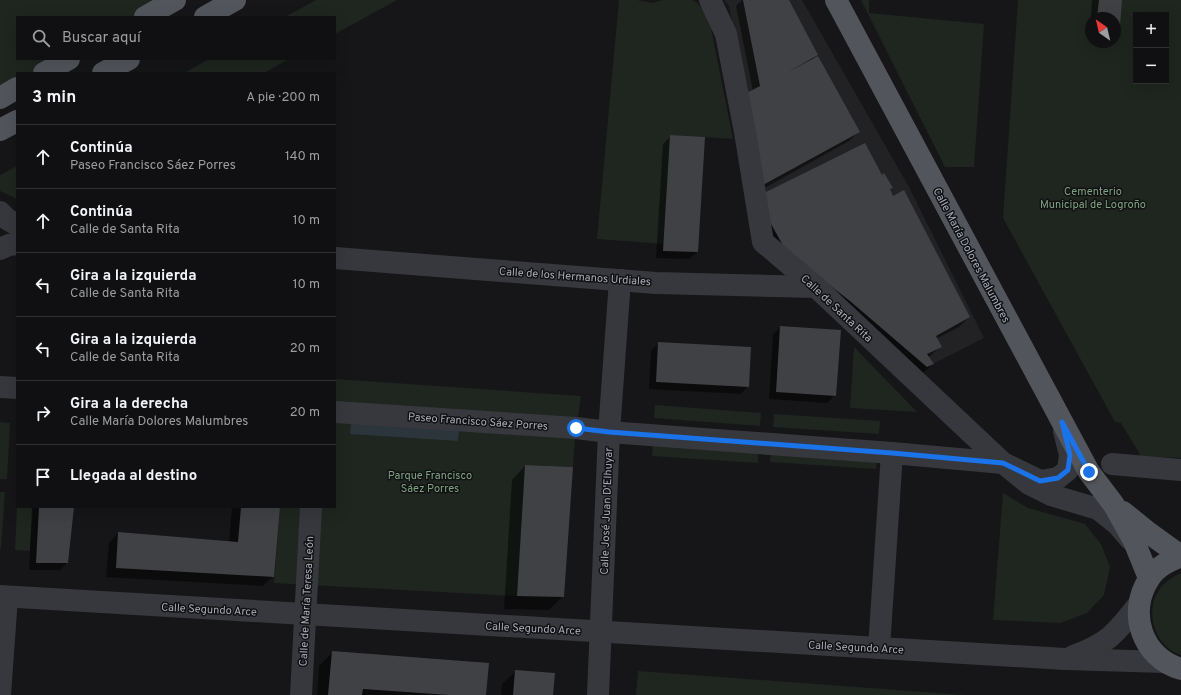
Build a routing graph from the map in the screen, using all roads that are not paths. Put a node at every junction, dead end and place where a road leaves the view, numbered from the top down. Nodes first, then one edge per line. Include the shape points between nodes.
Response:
1 (176, 0) edge
2 (235, 0) edge
3 (710, 0) edge
4 (836, 0) edge
5 (147, 16) edge
6 (206, 16) edge
7 (67, 60) edge
8 (127, 60) edge
9 (46, 72) edge
10 (105, 72) edge
11 (16, 89) edge
12 (0, 98) edge
13 (16, 122) edge
14 (0, 130) edge
15 (0, 212) edge
16 (16, 224) edge
17 (16, 244) edge
18 (0, 249) edge
19 (336, 258) edge
20 (620, 280) junction
21 (816, 287) junction
22 (0, 387) edge
23 (16, 388) edge
24 (336, 412) edge
25 (1062, 422) junction
26 (609, 432) junction
27 (892, 453) junction
28 (1003, 463) junction
29 (1112, 464) dead end
30 (1181, 470) edge
31 (1114, 505) junction
32 (312, 508) edge
33 (1135, 544) junction
34 (1181, 556) edge
35 (1149, 578) junction
36 (4, 596) edge
37 (1138, 605) junction
38 (305, 614) junction
39 (602, 632) junction
40 (879, 648) junction
41 (1065, 659) junction
42 (1173, 666) edge
43 (0, 695) edge
44 (301, 695) edge
45 (598, 695) edge

1 - 5 main road
2 - 6 main road
3 - 21 street, Calle de Santa Rita via 726,34 763,242
4 - 25 main road, Calle María Dolores Malumbres
7 - 9 main road
8 - 10 main road
11 - 12 main road
13 - 14 main road
15 - 16 street
17 - 18 street
19 - 20 street, Calle de los Hermanos Urdiales
20 - 21 street, Calle de los Hermanos Urdiales
20 - 26 street, Calle José Juan D'Elhuyar
21 - 28 street, Calle de Santa Rita
22 - 23 street
24 - 26 street, Paseo Francisco Sáez Porres
25 - 28 street, Calle de Santa Rita via 1070,455 1068,470 1058,478 1040,481
25 - 31 main road, Calle María Dolores Malumbres via 1089,472
26 - 27 street, Paseo Francisco Sáez Porres
26 - 39 street, Calle José Juan D'Elhuyar
27 - 28 street, Paseo Francisco Sáez Porres
27 - 40 street
28 - 33 street via 1029,484 1051,495 1098,509 1118,525
29 - 30 street
31 - 33 main road, Calle María Dolores Malumbres
31 - 34 main road, Calle María Dolores Malumbres
32 - 38 street, Calle de María Teresa León
33 - 35 main road, Calle María Dolores Malumbres
34 - 35 main road via 1169,561
35 - 37 main road
36 - 38 street, Calle Segundo Arce
36 - 43 street
37 - 41 street, Calle Segundo Arce via 1116,633 1104,643
37 - 42 main road via 1140,627 1149,647
38 - 39 street, Calle Segundo Arce
38 - 44 street, Calle de María Teresa León
39 - 40 street, Calle Segundo Arce
39 - 45 street, Calle José Juan D'Elhuyar
40 - 41 street, Calle Segundo Arce
41 - 42 street, Calle Segundo Arce

